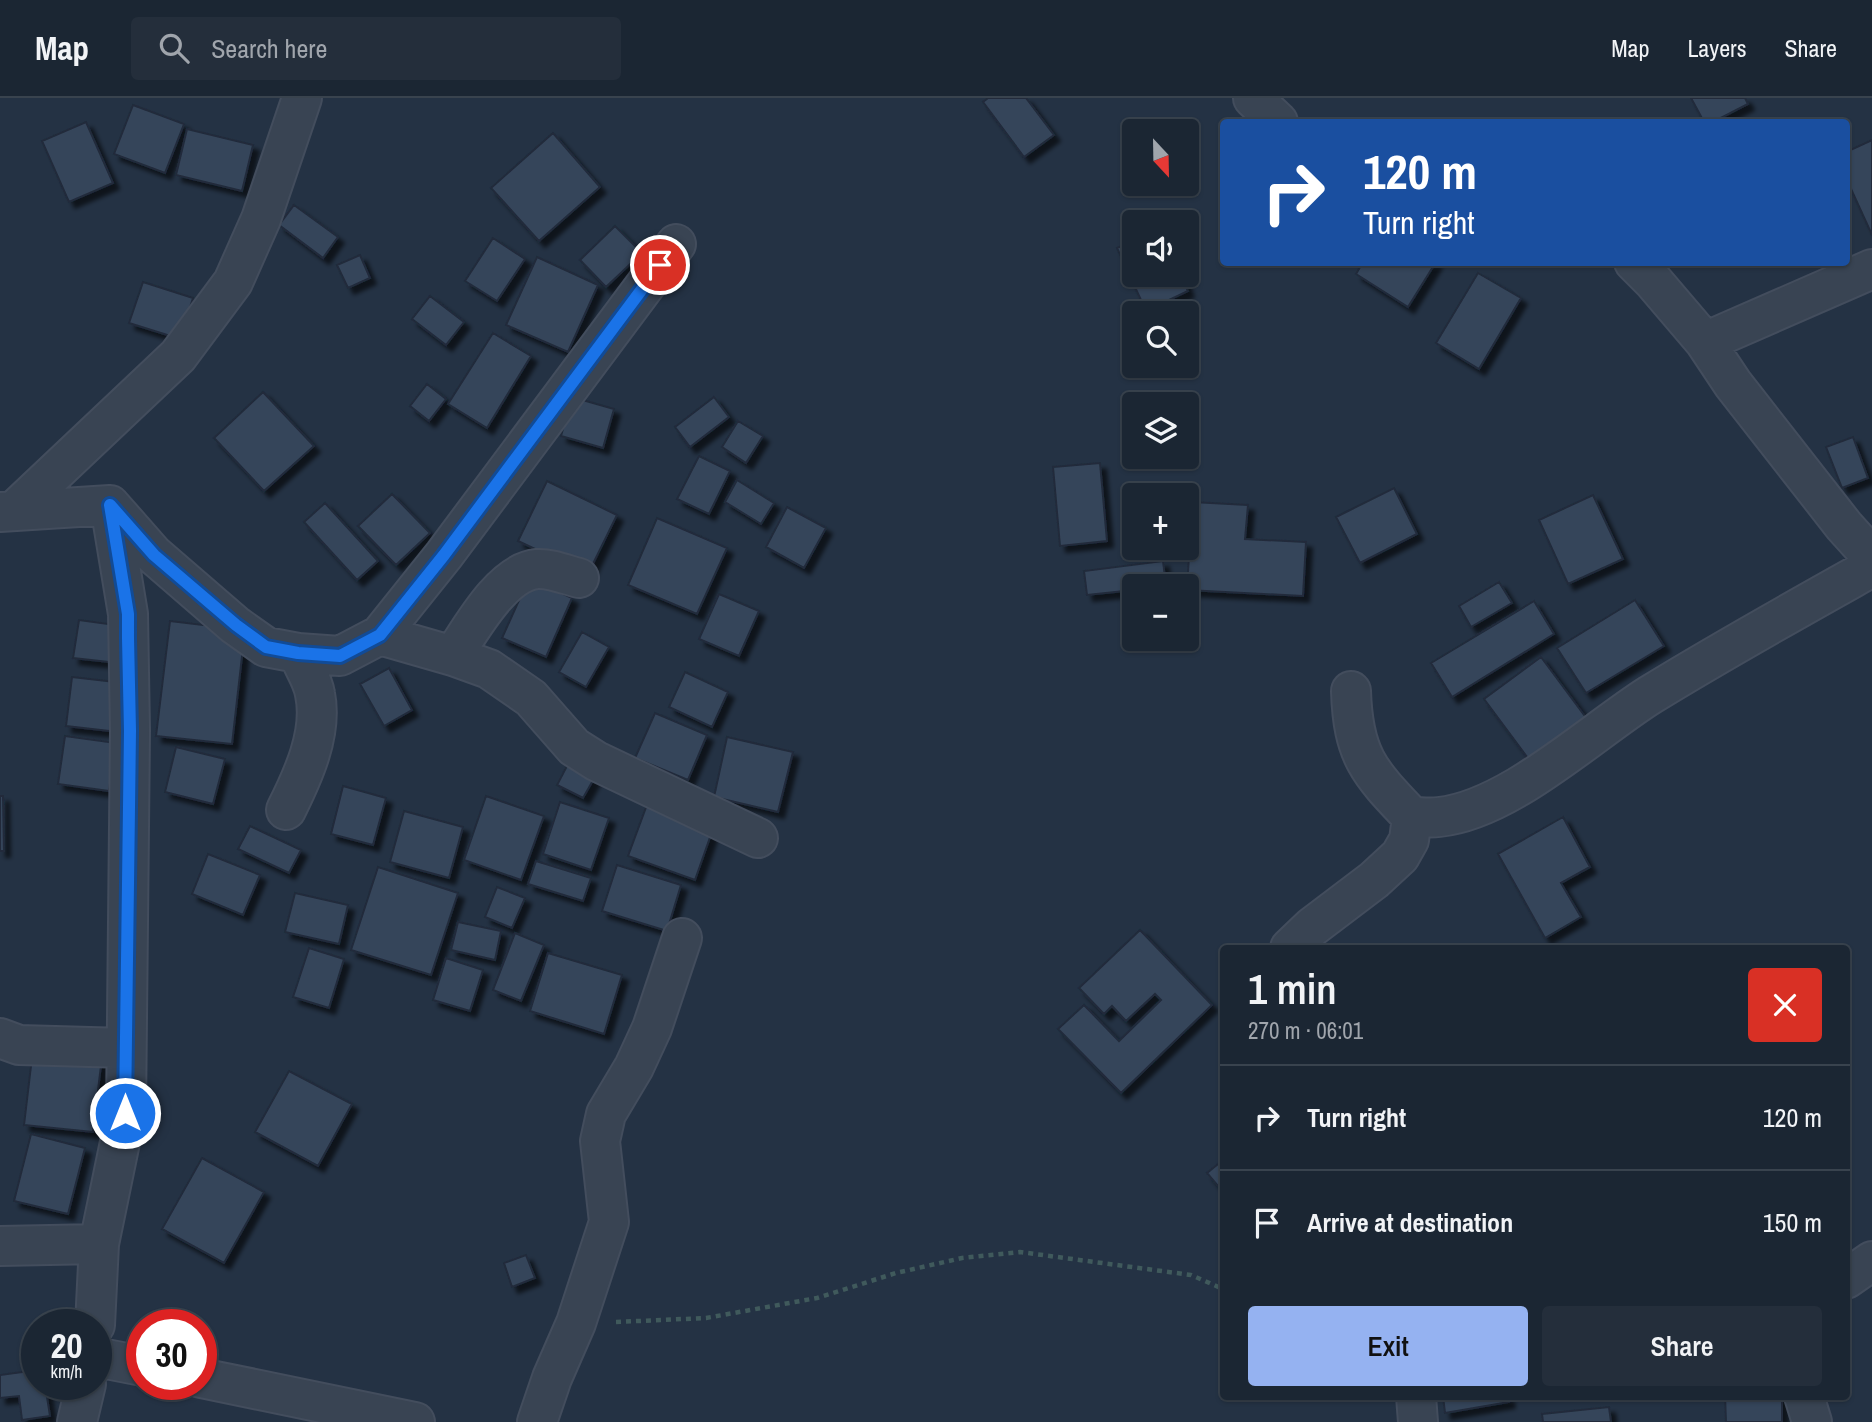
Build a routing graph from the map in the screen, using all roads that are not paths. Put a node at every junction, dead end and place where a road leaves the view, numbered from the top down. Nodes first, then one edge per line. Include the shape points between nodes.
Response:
1 (302, 98) edge
2 (1253, 98) edge
3 (1275, 119) edge
4 (676, 244) dead end
5 (1638, 266) edge
6 (1872, 269) edge
7 (1705, 342) junction
8 (110, 505) junction
9 (7, 512) edge
10 (1872, 557) edge
11 (1872, 567) edge
12 (579, 578) dead end
13 (380, 635) junction
14 (298, 653) junction
15 (453, 656) junction
16 (1351, 691) dead end
17 (286, 810) dead end
18 (1412, 817) junction
19 (758, 838) dead end
20 (682, 938) dead end
21 (1293, 945) edge
22 (0, 1038) edge
23 (126, 1048) junction
24 (99, 1244) junction
25 (0, 1247) edge
26 (1872, 1261) edge
27 (1850, 1276) edge
28 (96, 1309) edge
29 (217, 1381) edge
30 (82, 1400) edge
31 (1416, 1400) edge
32 (1805, 1400) edge
33 (77, 1422) edge
34 (415, 1422) edge
35 (537, 1422) edge
36 (1418, 1422) edge
37 (1812, 1422) edge

1 - 9 street via 261,219 233,282 178,356
2 - 3 street
4 - 13 street
5 - 7 street
6 - 7 street
7 - 10 street via 1733,384
8 - 9 street
8 - 14 street via 154,555 236,625 266,647
8 - 23 street via 128,614
11 - 18 street via 1647,697 1513,790 1476,808 1440,817
12 - 15 street via 538,569 513,576
13 - 14 street via 340,656
13 - 15 street
14 - 17 street via 315,692 317,724 301,779
15 - 19 street via 489,669 531,698 574,747 596,761
16 - 18 street via 1358,747 1378,782
18 - 21 street via 1409,840 1400,856
20 - 35 street via 652,1028 606,1114 600,1141 609,1222
22 - 23 street via 19,1045
23 - 24 street via 125,1113
24 - 25 street
24 - 28 street
26 - 27 street
29 - 34 street
30 - 33 street
31 - 36 street
32 - 37 street

